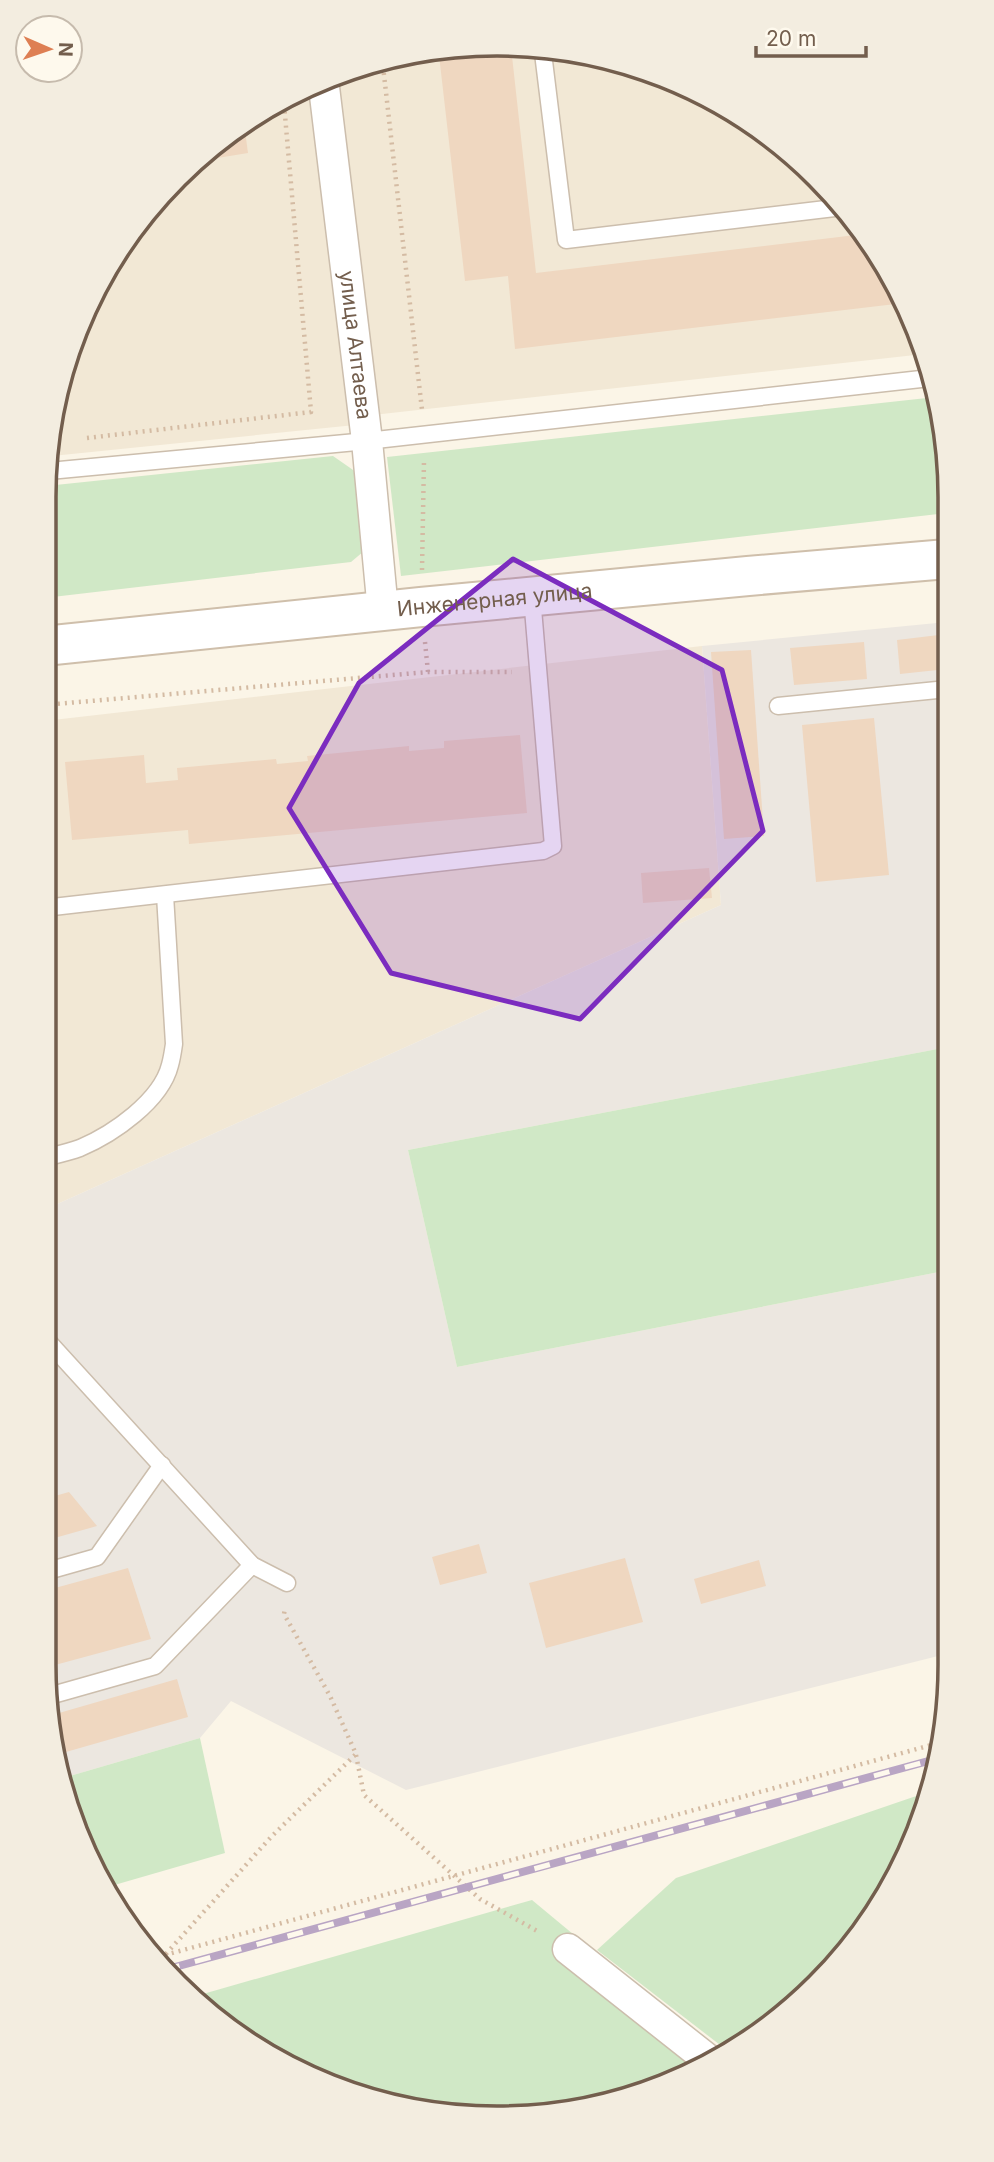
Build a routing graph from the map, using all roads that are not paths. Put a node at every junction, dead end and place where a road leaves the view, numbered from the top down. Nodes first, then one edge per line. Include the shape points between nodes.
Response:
1 (544, 59) edge
2 (325, 91) edge
3 (828, 205) edge
4 (922, 379) edge
5 (367, 441) junction
6 (57, 470) edge
7 (938, 560) edge
8 (532, 597) junction
9 (383, 611) junction
10 (56, 645) edge
11 (938, 690) edge
12 (778, 706) dead end
13 (164, 895) junction
14 (56, 907) edge
15 (56, 1155) edge
16 (56, 1350) edge
17 (162, 1465) junction
18 (252, 1565) junction
19 (56, 1569) edge
20 (287, 1583) road end
21 (57, 1694) edge
22 (568, 1949) road end
23 (703, 2055) edge

1 - 3 lane via 566,240
2 - 5 street, улица Алтаева
4 - 5 lane
5 - 6 lane
5 - 9 street, улица Алтаева
7 - 8 main road, Инженерная улица
8 - 9 main road, Инженерная улица
8 - 13 lane via 553,846 543,851
9 - 10 main road, Инженерная улица
11 - 12 lane
13 - 14 lane
13 - 15 lane via 174,1044 170,1067 145,1104 105,1136
16 - 17 lane
17 - 18 lane
17 - 19 lane via 97,1557
18 - 20 lane
18 - 21 lane via 155,1666
22 - 23 street

